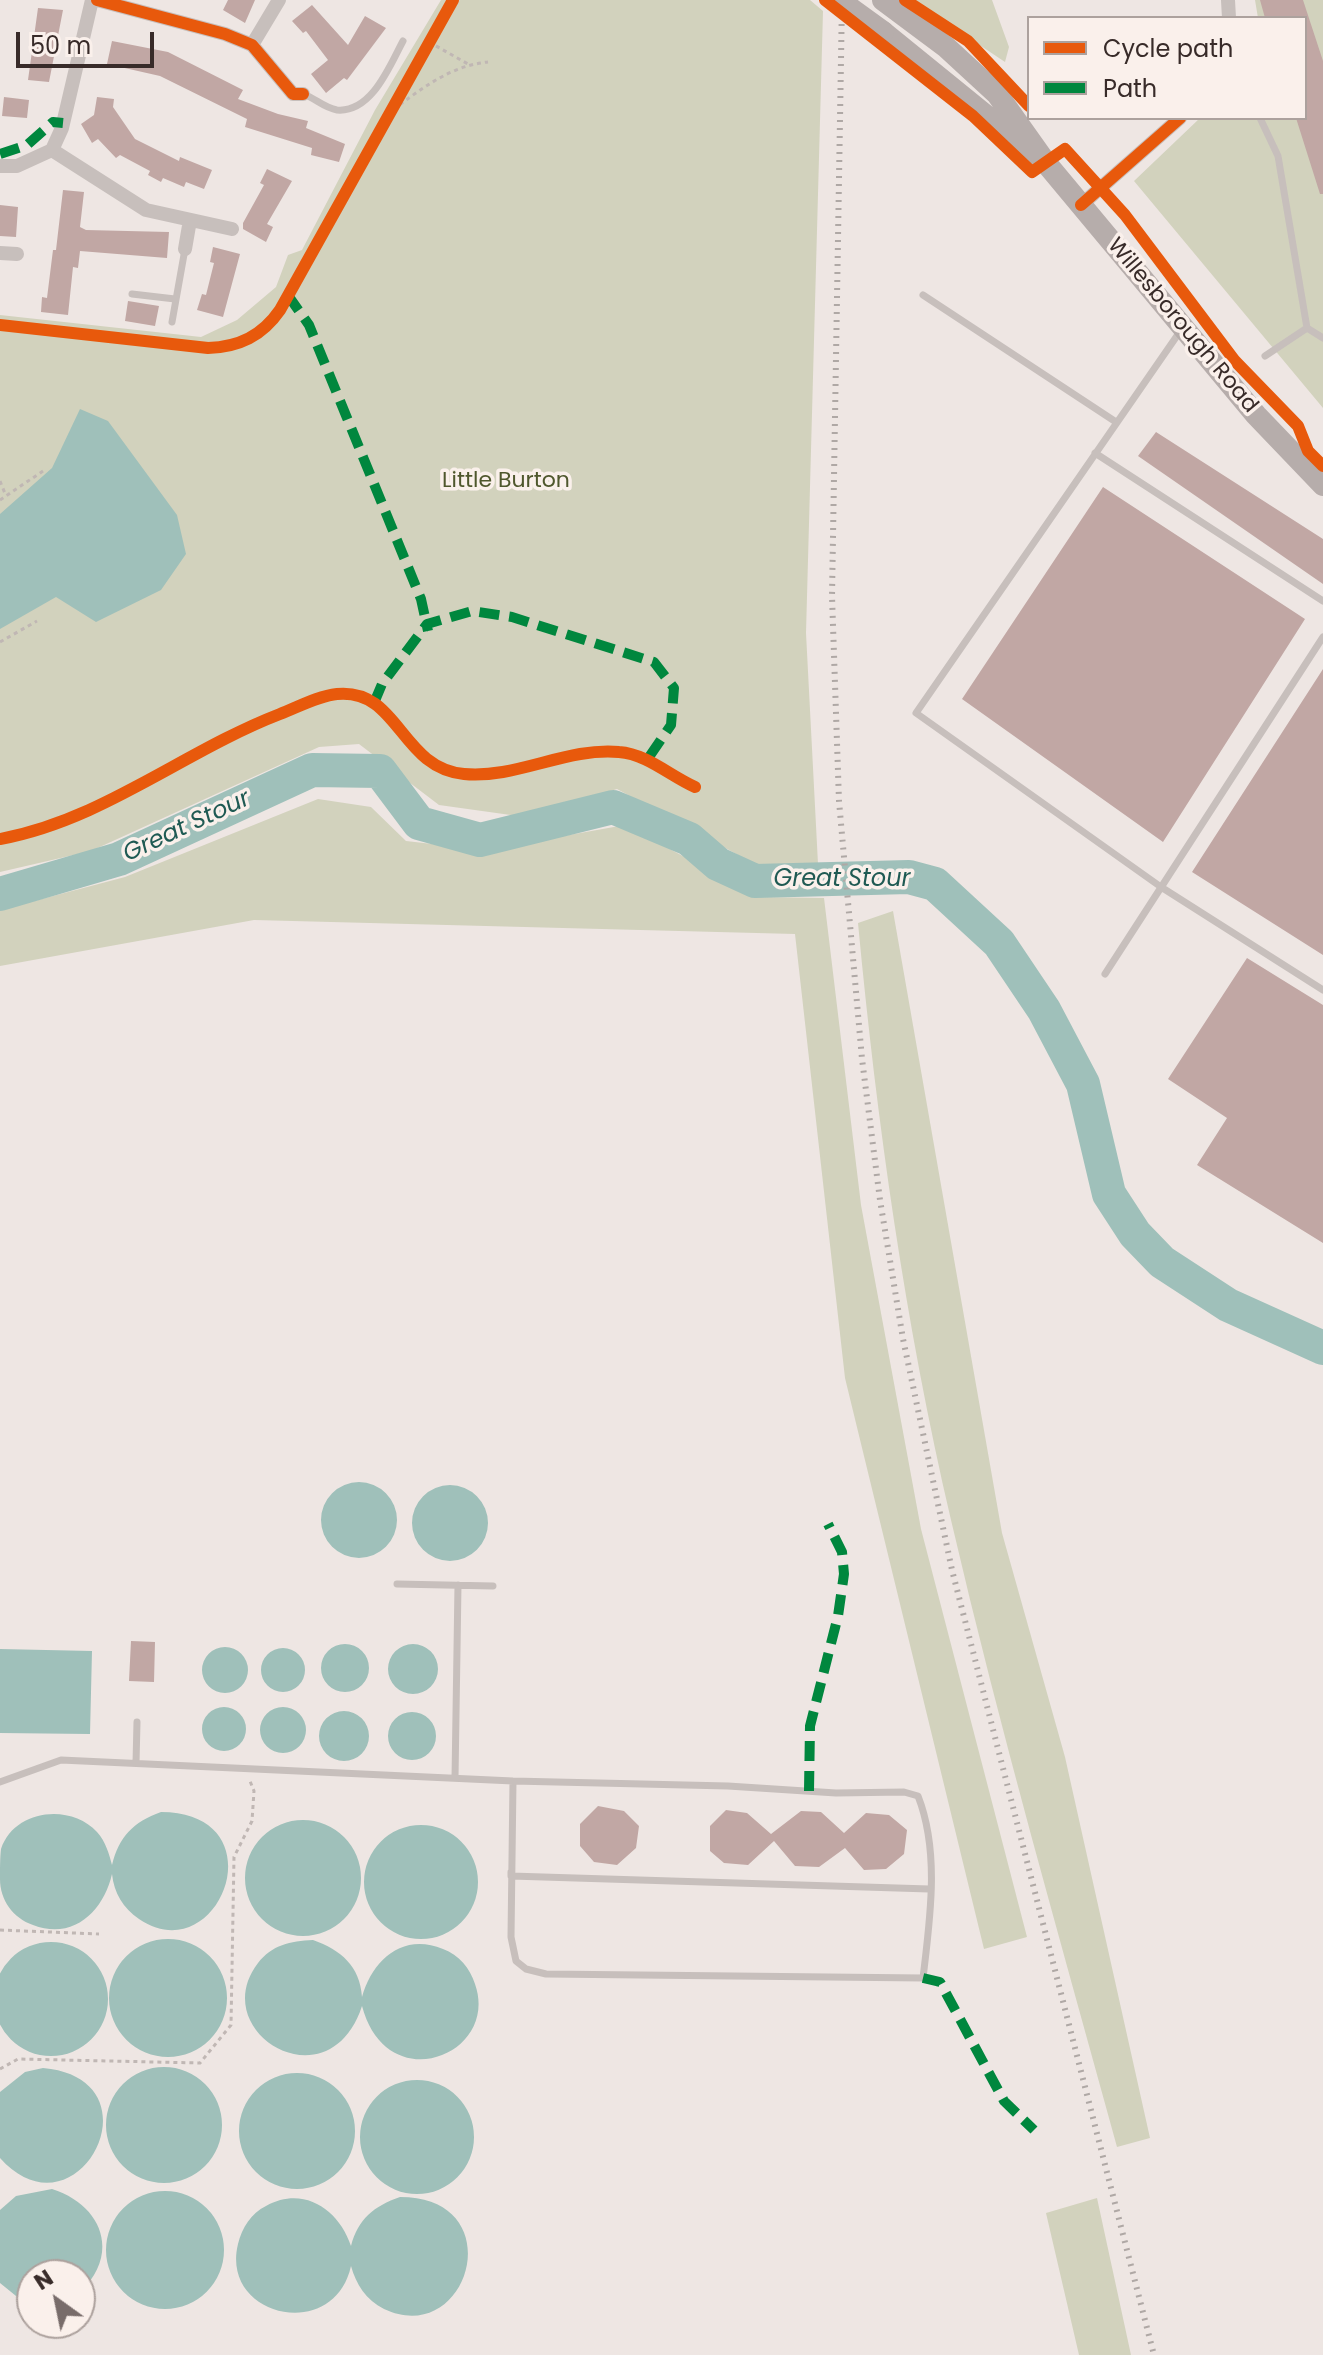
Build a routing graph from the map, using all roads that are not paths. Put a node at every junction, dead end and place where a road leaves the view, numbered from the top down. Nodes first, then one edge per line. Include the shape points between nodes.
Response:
1 (95, 0) edge
2 (279, 0) edge
3 (839, 0) edge
4 (883, 0) edge
5 (403, 41) dead end
6 (252, 45) junction
7 (303, 94) joint
8 (1178, 120) edge
9 (1261, 120) edge
10 (52, 150) junction
11 (1046, 163) junction
12 (0, 166) edge
13 (1081, 205) junction
14 (190, 220) junction
15 (232, 229) dead end
16 (185, 249) joint
17 (0, 253) edge
18 (17, 254) dead end
19 (132, 294) dead end
20 (923, 295) dead end
21 (175, 299) junction
22 (172, 322) dead end
23 (1183, 327) junction
24 (1307, 328) junction
25 (1323, 338) edge
26 (1265, 356) dead end
27 (1116, 422) junction
28 (1095, 453) junction
29 (1323, 485) edge
30 (1323, 601) edge
31 (1323, 637) edge
32 (1161, 887) junction
33 (1105, 974) dead end
34 (1323, 990) edge
35 (397, 1584) dead end
36 (458, 1585) junction
37 (493, 1586) dead end
38 (137, 1722) dead end
39 (136, 1763) junction
40 (455, 1778) junction
41 (513, 1781) junction
42 (0, 1782) edge
43 (511, 1876) junction
44 (929, 1889) junction

1 - 6 street
1 - 10 street
2 - 6 street
3 - 11 main road, Willesborough Road, bridge
4 - 11 main road, Willesborough Road via 997,94
5 - 7 lane via 379,86 355,106 337,110
6 - 7 street via 293,94
8 - 13 street
9 - 24 lane via 1278,156
10 - 12 street via 27,163
10 - 14 street via 146,210
11 - 13 main road, Willesborough Road
13 - 23 main road, Willesborough Road
14 - 15 street
14 - 16 street
16 - 21 lane
17 - 18 street
19 - 21 lane
20 - 27 lane
21 - 22 lane
23 - 27 lane
23 - 29 main road, Willesborough Road via 1295,460
24 - 25 lane
24 - 26 lane
27 - 28 lane
28 - 30 lane
28 - 32 lane via 916,713
31 - 32 lane
32 - 33 lane
32 - 34 lane
35 - 36 lane
36 - 37 lane
36 - 40 lane
38 - 39 lane
39 - 40 lane
39 - 42 lane via 61,1760
40 - 41 lane
41 - 43 lane
41 - 44 lane via 904,1792 918,1796 929,1824
43 - 44 lane
43 - 44 lane via 516,1961 546,1974 923,1978

